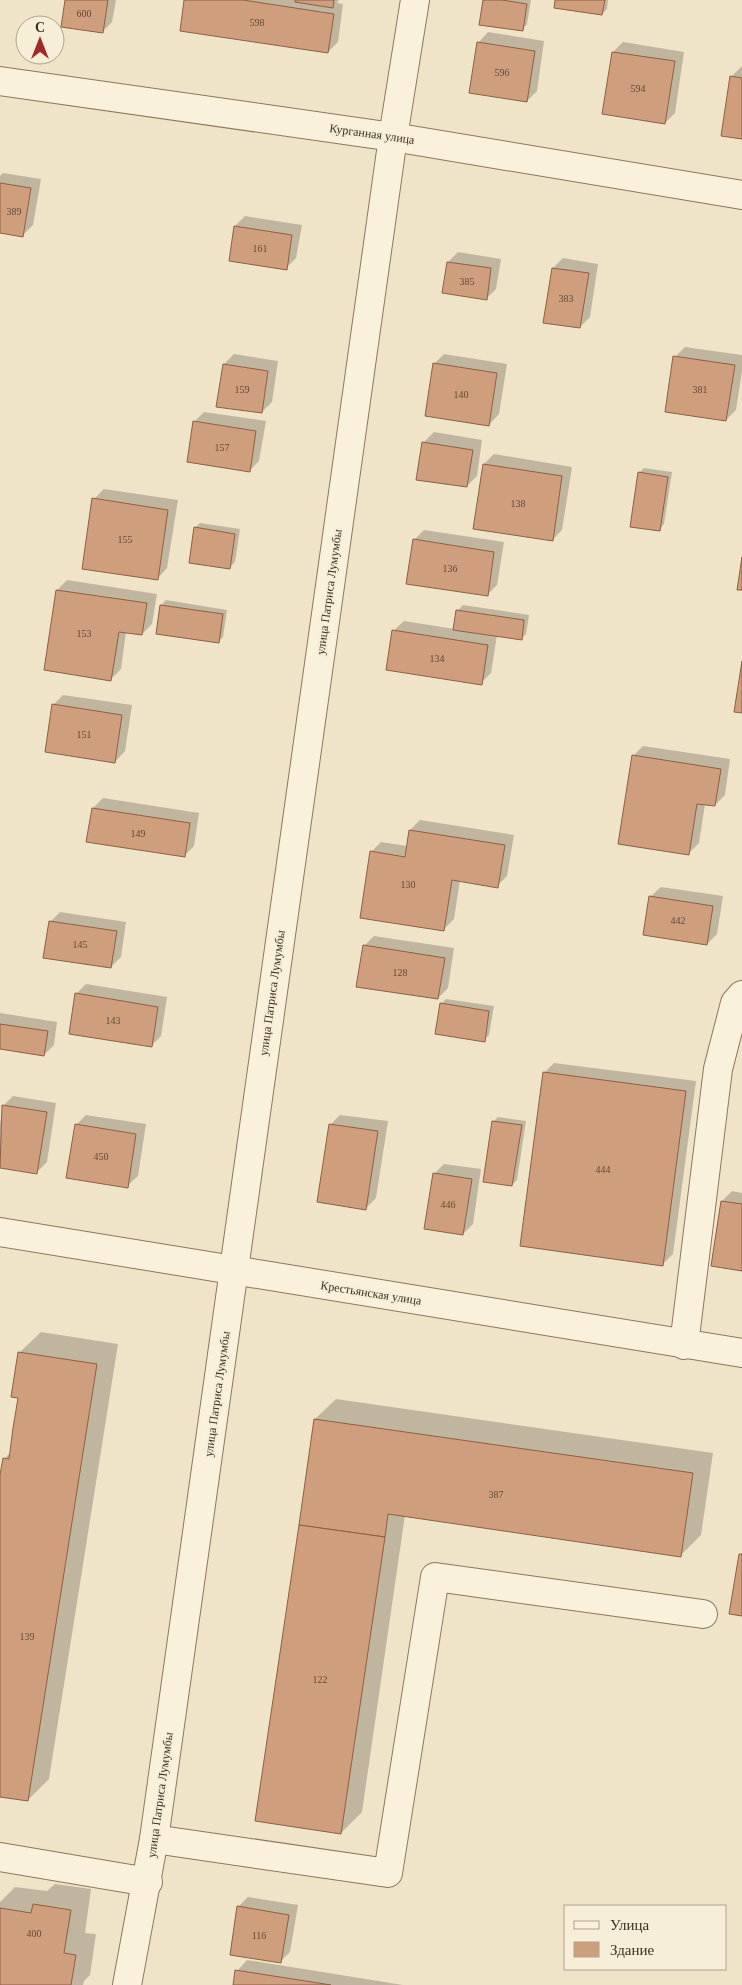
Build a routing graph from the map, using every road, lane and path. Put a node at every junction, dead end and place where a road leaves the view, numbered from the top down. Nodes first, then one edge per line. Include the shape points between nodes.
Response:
1 (415, 0) edge
2 (0, 81) edge
3 (393, 136) junction
4 (742, 195) edge
5 (742, 995) edge
6 (0, 1232) edge
7 (235, 1271) junction
8 (684, 1345) junction
9 (742, 1354) edge
10 (703, 1614) dead end
11 (154, 1839) junction
12 (0, 1858) edge
13 (148, 1882) junction
14 (127, 1985) edge

1 - 3 street, улица Патриса Лумумбы
2 - 3 street, Курганная улица
3 - 4 street, Курганная улица
3 - 7 street, улица Патриса Лумумбы
5 - 8 street via 735,1003 718,1069
6 - 7 street, Крестьянская улица
7 - 8 street, Крестьянская улица
7 - 11 street, улица Патриса Лумумбы
8 - 9 street, Крестьянская улица
10 - 11 street via 435,1577 388,1873
11 - 13 street, улица Патриса Лумумбы
12 - 13 street
13 - 14 street, улица Патриса Лумумбы

